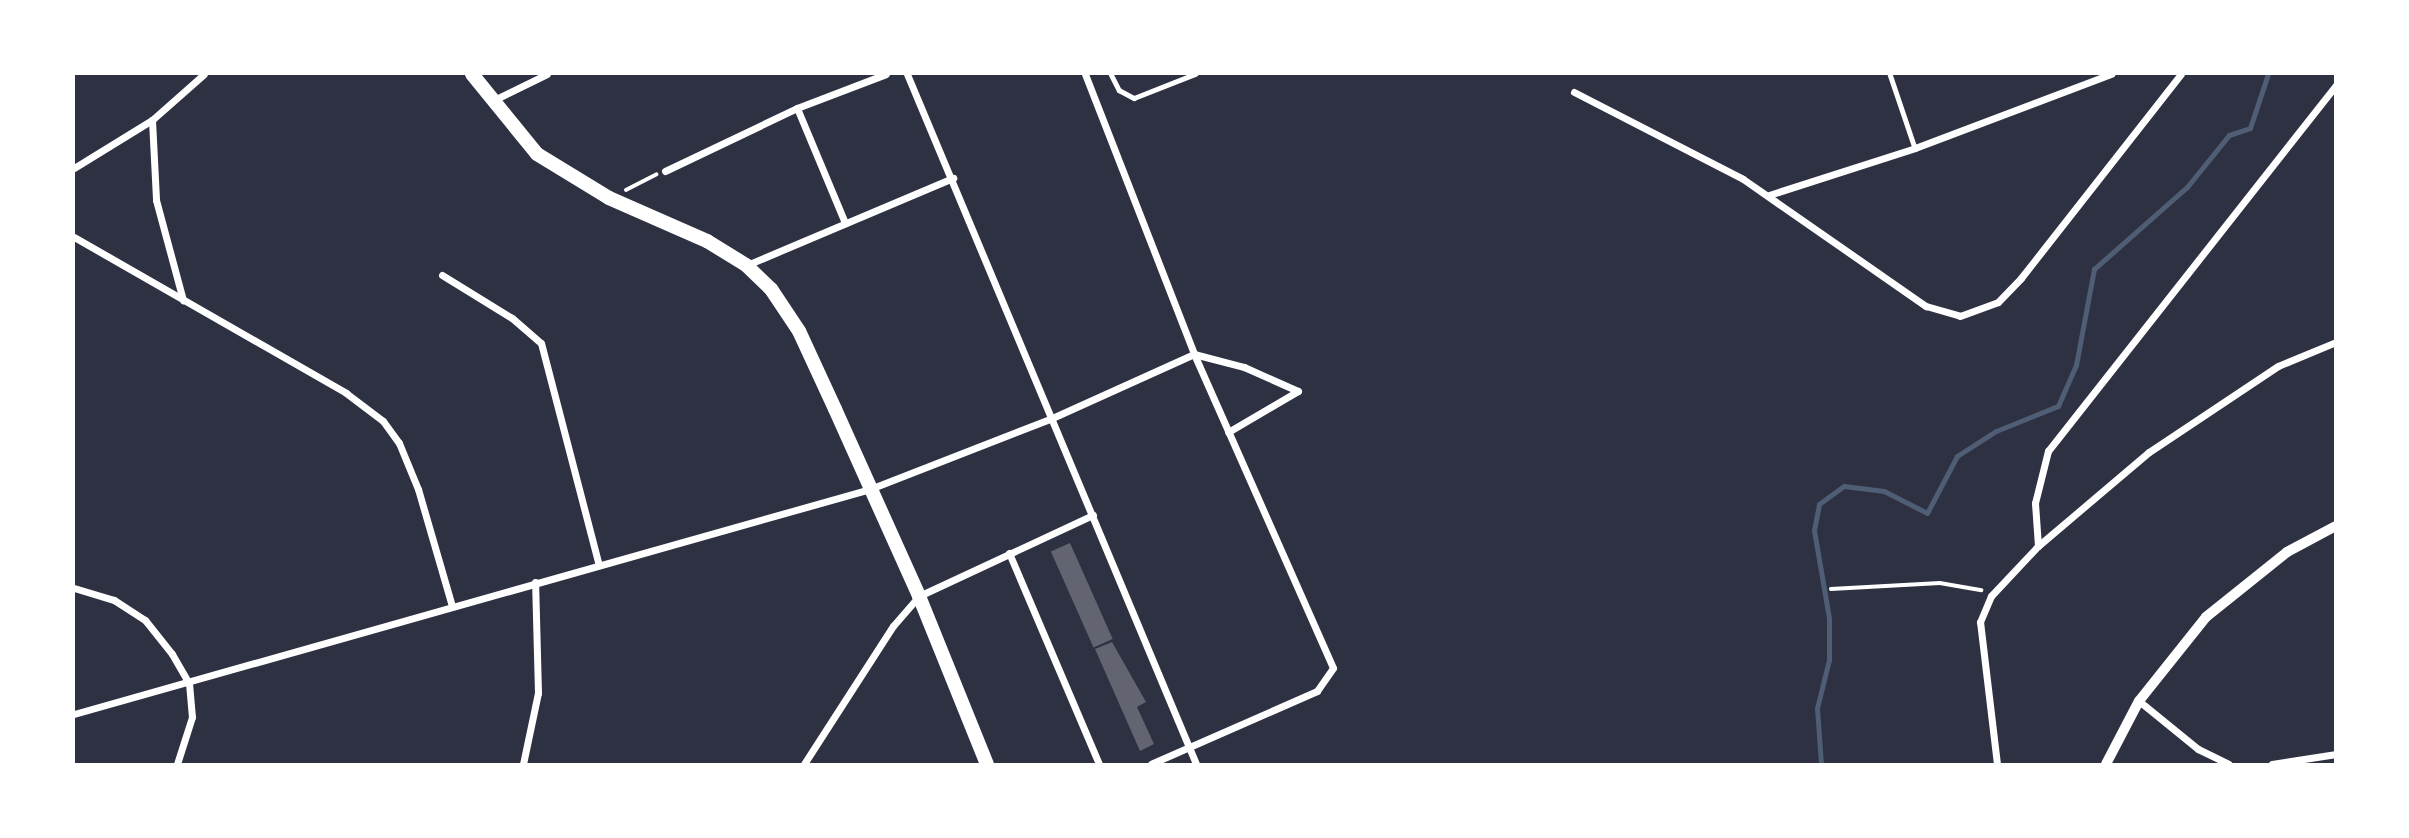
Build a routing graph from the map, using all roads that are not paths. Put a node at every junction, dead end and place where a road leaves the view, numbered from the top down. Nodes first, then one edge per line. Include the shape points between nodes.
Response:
1 (204, 74) edge
2 (472, 74) edge
3 (547, 74) edge
4 (886, 74) edge
5 (907, 74) edge
6 (1085, 74) edge
7 (1111, 74) edge
8 (1195, 74) edge
9 (1890, 74) edge
10 (2111, 74) edge
11 (2181, 74) edge
12 (2336, 85) edge
13 (1573, 92) dead end
14 (492, 101) junction
15 (797, 108) junction
16 (152, 120) junction
17 (1915, 148) junction
18 (74, 168) edge
19 (665, 171) road end
20 (953, 178) junction
21 (1769, 195) junction
22 (845, 223) junction
23 (74, 237) edge
24 (746, 265) junction
25 (442, 275) dead end
26 (184, 300) junction
27 (2336, 342) edge
28 (1194, 354) junction
29 (1050, 419) junction
30 (1228, 432) junction
31 (870, 489) junction
32 (1093, 515) junction
33 (2336, 526) edge
34 (2038, 547) junction
35 (1009, 552) junction
36 (599, 565) junction
37 (535, 582) junction
38 (74, 588) edge
39 (919, 596) junction
40 (452, 606) junction
41 (189, 683) junction
42 (2139, 701) junction
43 (74, 714) edge
44 (1189, 748) junction
45 (2336, 754) edge
46 (177, 765) edge
47 (523, 765) edge
48 (804, 765) edge
49 (987, 765) edge
50 (1099, 765) edge
51 (1151, 765) edge
52 (1196, 765) edge
53 (1997, 765) edge
54 (2106, 765) edge
55 (2229, 765) edge
56 (2272, 765) edge

1 - 16 street
2 - 14 main road
3 - 14 street
4 - 15 street
5 - 20 street
6 - 28 street
7 - 8 lane via 1119,90 1134,98
9 - 17 lane
10 - 17 street
11 - 21 street via 2021,278 1979,313 1937,312
12 - 34 street via 2048,451 2035,503
13 - 21 street
14 - 24 main road via 537,154 608,198 664,220
15 - 19 street
15 - 22 street
16 - 18 street
16 - 26 street via 156,200
17 - 21 street
20 - 22 street
20 - 29 street
22 - 24 street
23 - 26 street
24 - 31 main road via 771,289 799,331
25 - 36 street via 512,318 541,343
26 - 40 street via 346,393 383,421 399,443 418,489
27 - 34 street via 2278,366 2207,411 2149,452
28 - 29 street
28 - 30 street
28 - 30 street via 1244,367 1298,391
29 - 31 street
29 - 32 street
30 - 44 street via 1332,658 1328,681 1317,691
31 - 36 street
31 - 39 main road
32 - 35 street
32 - 44 street
33 - 42 street via 2287,552 2206,617
34 - 53 street via 1992,594 1980,622
35 - 39 street
35 - 50 street
36 - 37 street
37 - 40 street
37 - 47 street via 538,693
38 - 41 street via 114,600 145,620
39 - 48 street via 894,626
39 - 49 main road
40 - 41 street
41 - 43 street
41 - 46 street via 192,717
42 - 54 street
42 - 55 street via 2199,749
44 - 51 street
44 - 52 street
45 - 56 street

